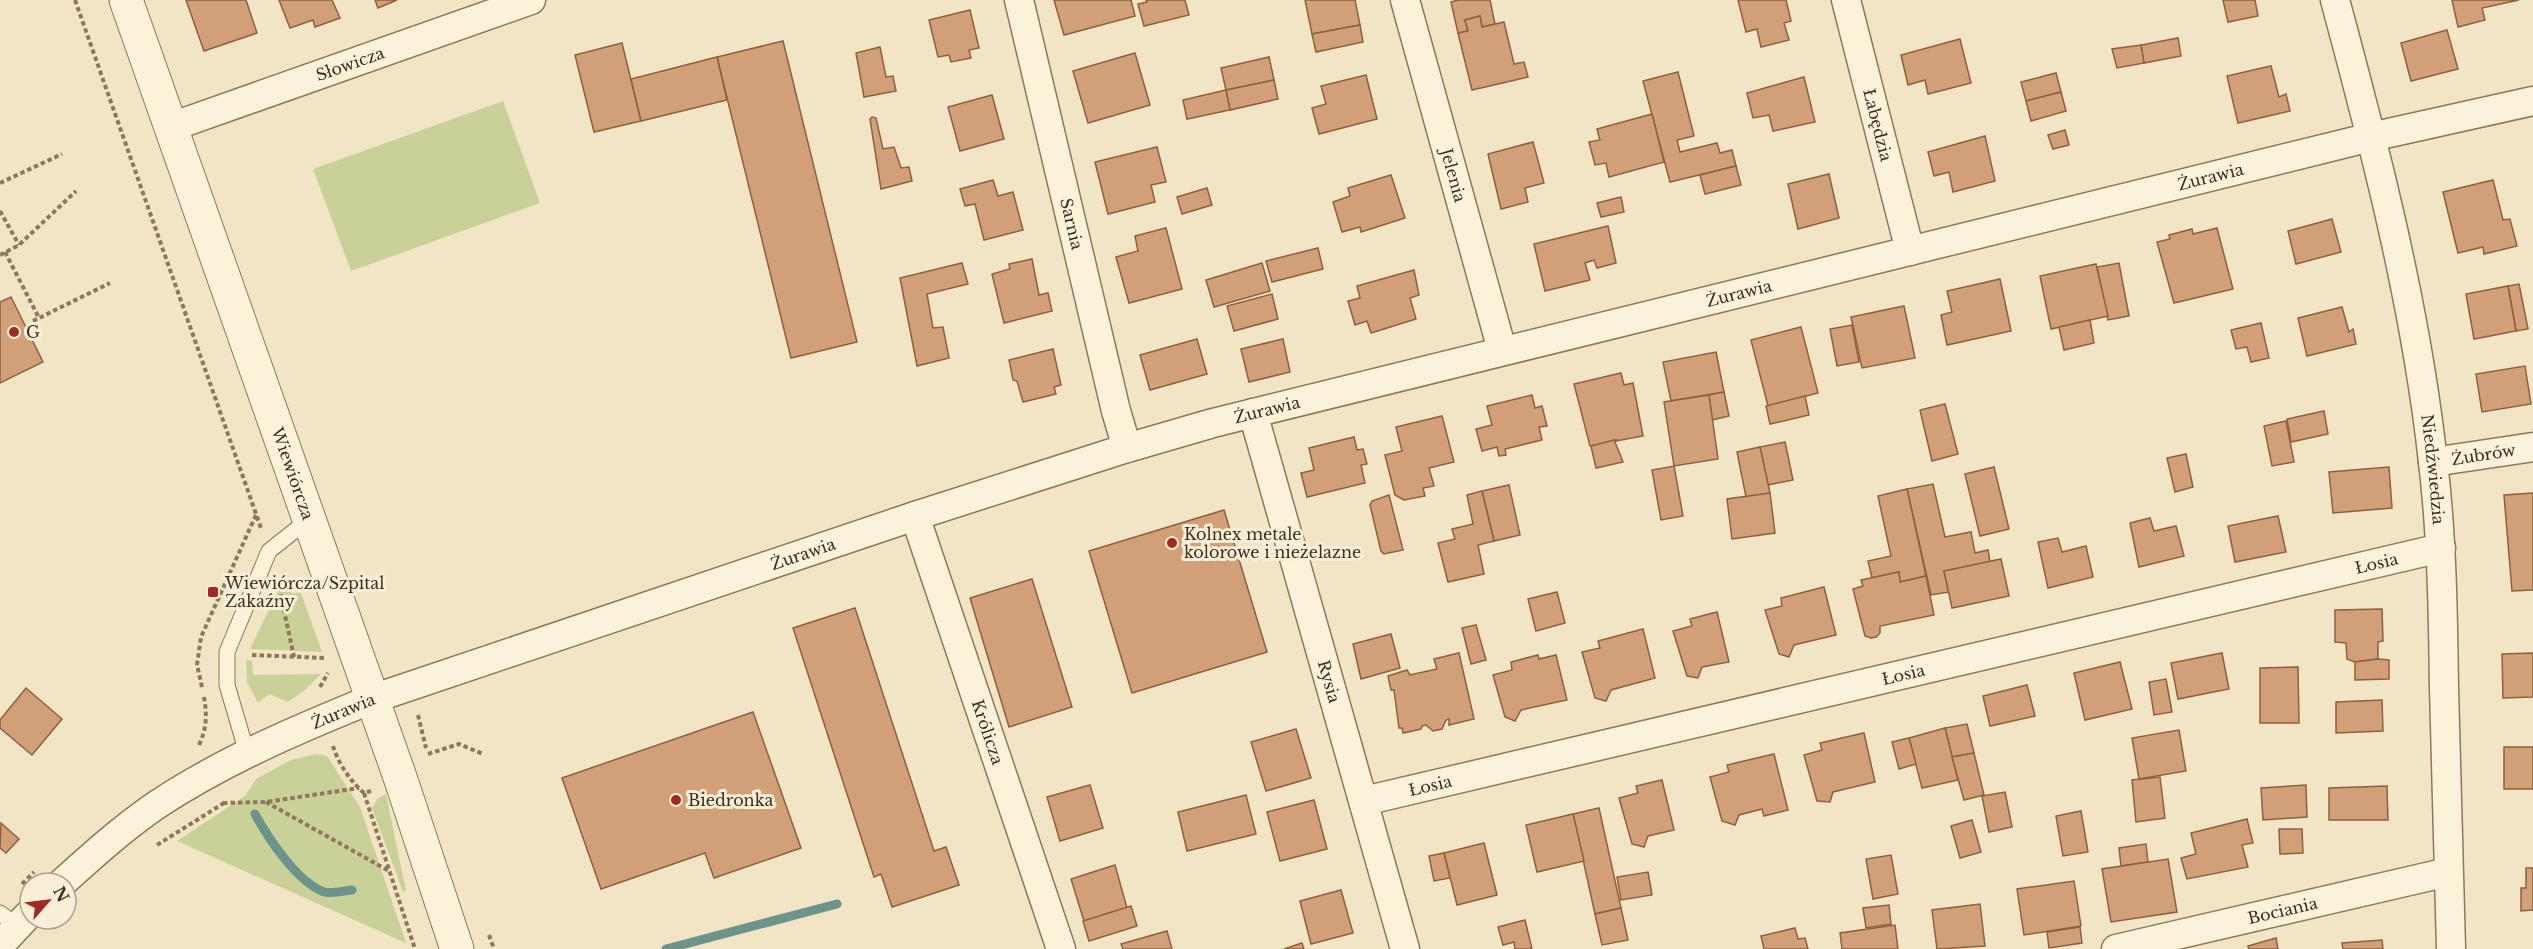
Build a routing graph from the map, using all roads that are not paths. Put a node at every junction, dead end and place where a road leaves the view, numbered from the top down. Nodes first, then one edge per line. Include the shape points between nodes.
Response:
1 (126, 0) edge
2 (531, 0) edge
3 (1018, 0) edge
4 (1405, 0) edge
5 (1846, 0) edge
6 (2335, 0) edge
7 (2533, 101) edge
8 (171, 128) junction
9 (2371, 137) junction
10 (1910, 251) junction
11 (1502, 350) junction
12 (1253, 413) junction
13 (1127, 447) junction
14 (2533, 447) edge
15 (2433, 462) junction
16 (915, 516) junction
17 (308, 520) junction
18 (2441, 548) junction
19 (372, 699) junction
20 (248, 753) junction
21 (1364, 801) junction
22 (75, 871) edge
23 (2448, 872) junction
24 (457, 949) edge
25 (1060, 949) edge
26 (1405, 949) edge
27 (2116, 949) edge
28 (2451, 949) edge

1 - 8 street, Wiewiórcza
2 - 8 street, Słowicza
3 - 13 street, Sarnia
4 - 11 street, Jelenia
5 - 10 street, Łabędzia
6 - 9 street, Niedźwiedzia
7 - 9 street, Żurawia
8 - 17 street, Wiewiórcza
9 - 10 street, Żurawia
9 - 15 street, Niedźwiedzia via 2419,354
10 - 11 street, Żurawia
11 - 12 street, Żurawia
12 - 13 street, Żurawia
12 - 21 street, Rysia
13 - 16 street, Żurawia
14 - 15 street, Żubrów
15 - 18 street, Niedźwiedzia
16 - 19 street, Żurawia
16 - 25 street, Królicza
17 - 19 street, Wiewiórcza
17 - 20 lane via 268,551 227,652 227,684
18 - 21 street, Łosia
18 - 23 street, Niedźwiedzia
19 - 20 street, Żurawia
19 - 24 street, Wiewiórcza
20 - 22 street, Żurawia via 157,805
21 - 26 street, Rysia
23 - 27 street, Bociania
23 - 28 street, Niedźwiedzia

